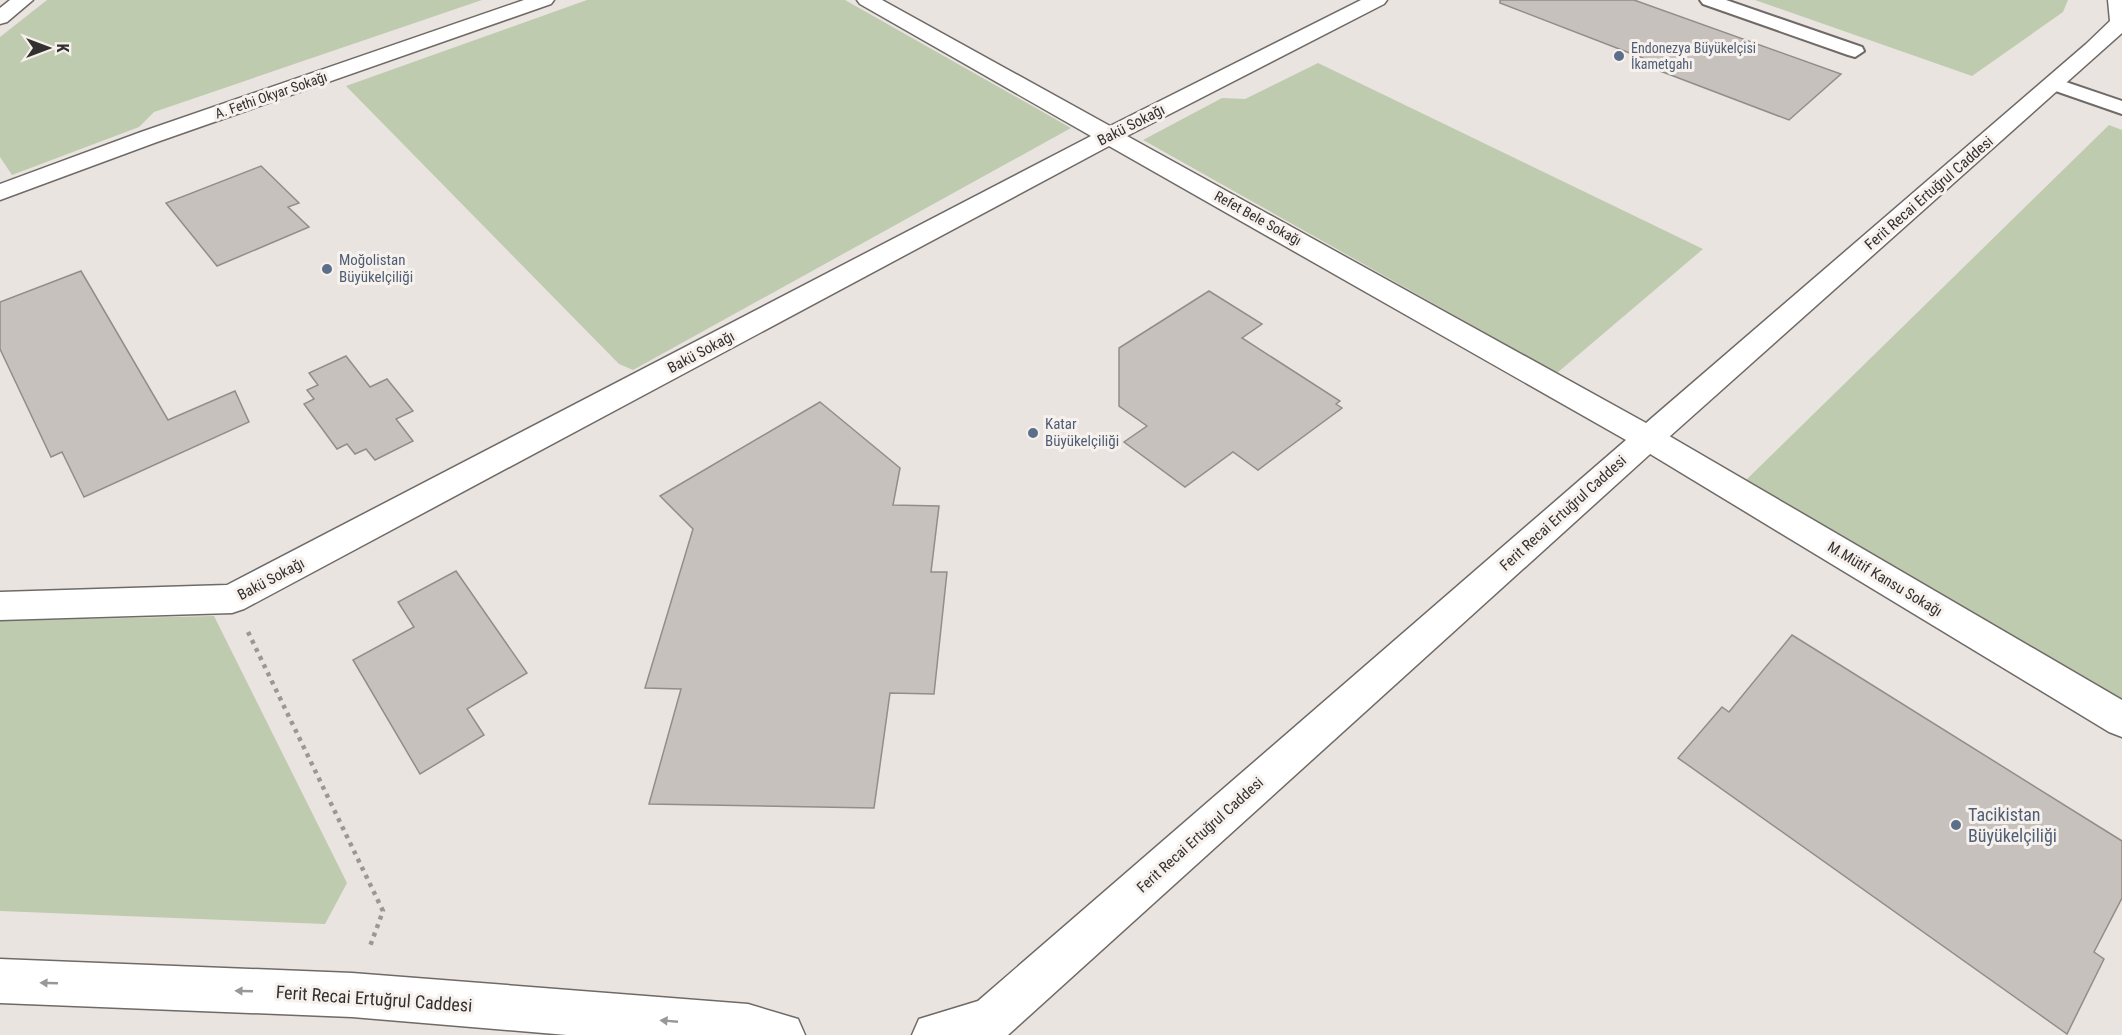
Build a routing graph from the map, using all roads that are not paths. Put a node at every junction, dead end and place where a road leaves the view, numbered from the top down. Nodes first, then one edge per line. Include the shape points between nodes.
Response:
1 (22, 0) edge
2 (544, 0) edge
3 (867, 0) edge
4 (1377, 0) edge
5 (1709, 0) edge
6 (2118, 0) edge
7 (0, 18) edge
8 (1855, 51) dead end
9 (2054, 84) junction
10 (2122, 108) edge
11 (1111, 135) junction
12 (0, 193) edge
13 (1648, 438) junction
14 (0, 606) edge
15 (2122, 720) edge
16 (0, 981) edge
17 (986, 1028) edge
18 (765, 1033) edge
19 (935, 1035) edge

1 - 7 street
2 - 12 street, A. Fethi Okyar Sokağı
3 - 11 street, Refet Bele Sokağı
4 - 11 street, Bakü Sokağı
5 - 8 lane
6 - 9 street, Ferit Recai Ertuğrul Caddesi via 2121,22
9 - 10 lane
9 - 13 street, Ferit Recai Ertuğrul Caddesi
11 - 13 street, Refet Bele Sokağı
11 - 14 street, Bakü Sokağı via 232,599
13 - 15 street, M.Mütif Kansu Sokağı
13 - 17 street, Ferit Recai Ertuğrul Caddesi
18 -> 16 street, Ferit Recai Ertuğrul Caddesi via 352,995
17 - 19 street

